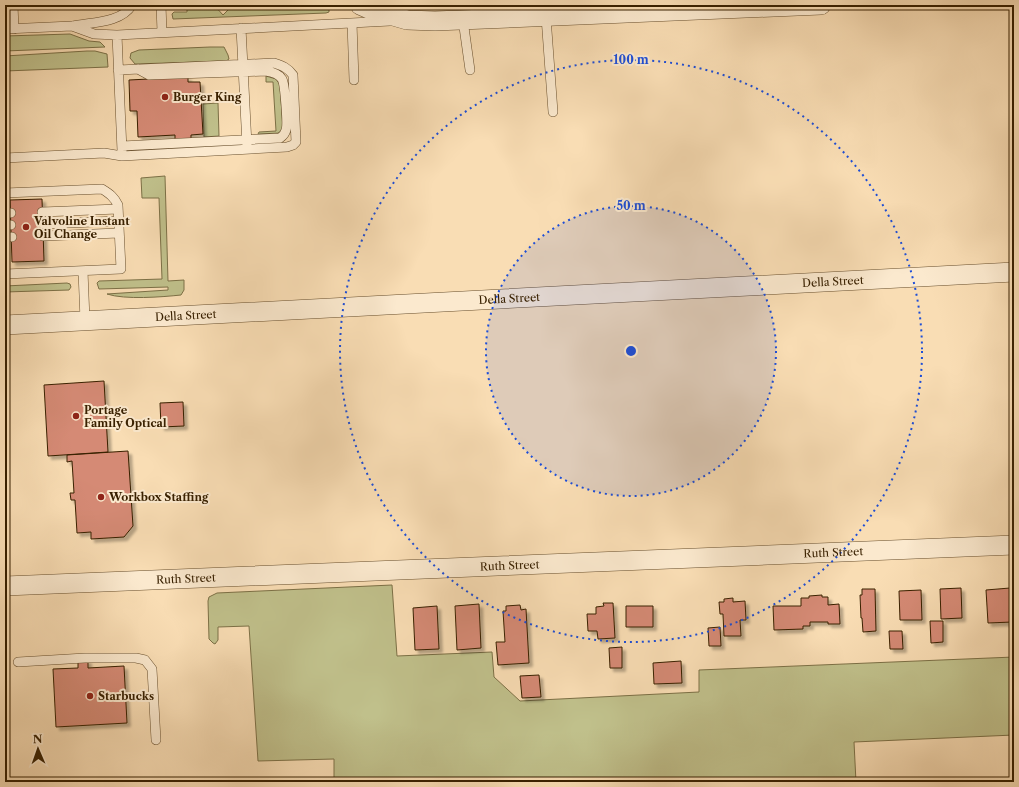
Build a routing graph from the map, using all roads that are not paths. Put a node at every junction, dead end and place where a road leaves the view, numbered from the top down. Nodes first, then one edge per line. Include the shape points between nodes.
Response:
1 (13, 5) edge
2 (132, 5) edge
3 (161, 5) edge
4 (360, 5) edge
5 (810, 5) edge
6 (546, 17) junction
7 (407, 20) junction
8 (463, 20) junction
9 (352, 23) junction
10 (72, 26) junction
11 (241, 28) junction
12 (10, 29) edge
13 (162, 32) junction
14 (117, 35) junction
15 (243, 68) junction
16 (118, 70) junction
17 (470, 70) dead end
18 (354, 80) dead end
19 (553, 112) dead end
20 (246, 139) junction
21 (122, 146) junction
22 (247, 149) junction
23 (122, 156) junction
24 (5, 158) edge
25 (5, 193) edge
26 (118, 209) junction
27 (42, 212) dead end
28 (119, 221) junction
29 (43, 224) dead end
30 (119, 233) junction
31 (43, 236) dead end
32 (83, 271) junction
33 (1014, 272) edge
34 (5, 274) edge
35 (85, 320) junction
36 (5, 325) edge
37 (1014, 545) edge
38 (5, 586) edge
39 (18, 662) dead end
40 (156, 740) dead end

1 - 12 lane
2 - 10 lane via 117,18
3 - 13 lane
4 - 7 street
5 - 6 street
6 - 8 street
6 - 19 lane
7 - 8 street
7 - 9 lane
8 - 17 lane
9 - 11 lane
9 - 18 lane
10 - 12 lane
10 - 14 lane via 94,34
11 - 13 lane
11 - 15 lane
13 - 14 lane
14 - 16 lane
15 - 16 lane
15 - 20 lane
15 - 20 lane via 266,70 277,74 282,80 287,129 280,138
15 - 22 lane via 274,63 282,65 293,75 294,83 296,142 288,147
16 - 21 lane
20 - 21 lane
20 - 22 lane
21 - 23 lane
22 - 23 lane
23 - 24 lane via 104,153
25 - 26 lane via 102,189 114,197
26 - 27 lane
26 - 28 lane
28 - 29 lane
28 - 30 lane
30 - 31 lane
30 - 32 lane via 121,269
32 - 34 lane
32 - 35 lane
33 - 35 street, Della Street
35 - 36 street, Della Street
37 - 38 street, Ruth Street
39 - 40 lane via 113,657 145,660 152,669

